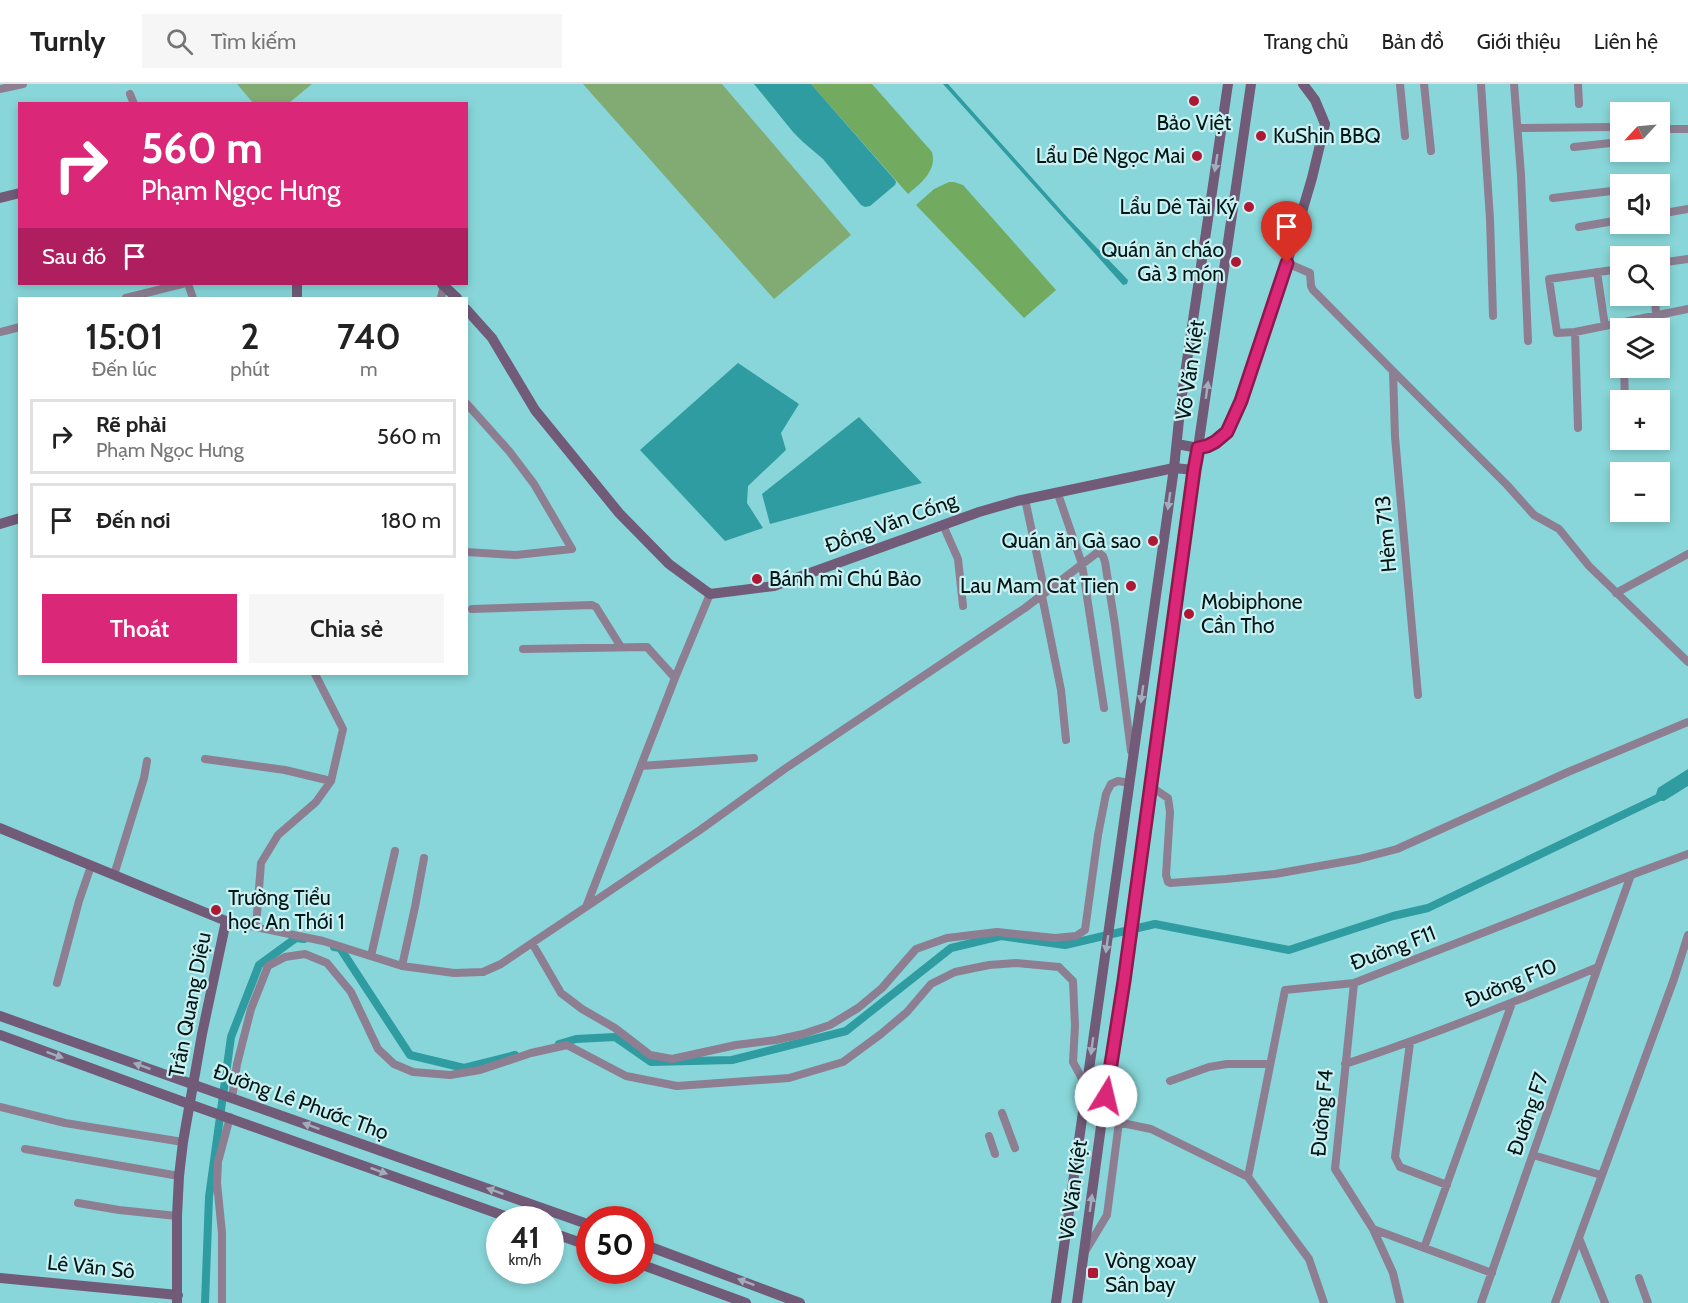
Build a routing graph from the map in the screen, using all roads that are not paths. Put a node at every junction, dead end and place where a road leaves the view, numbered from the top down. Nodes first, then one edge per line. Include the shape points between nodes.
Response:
1 (23, 84) edge
2 (1228, 84) edge
3 (1251, 84) edge
4 (1303, 84) edge
5 (1400, 84) edge
6 (1424, 84) edge
7 (1481, 84) edge
8 (1514, 84) edge
9 (1578, 84) edge
10 (0, 89) edge
11 (130, 94) dead end
12 (133, 102) edge
13 (1579, 104) dead end
14 (1610, 127) edge
15 (1518, 128) junction
16 (1670, 129) edge
17 (1688, 129) edge
18 (1405, 136) dead end
19 (1610, 143) edge
20 (1574, 147) dead end
21 (1431, 151) dead end
22 (1610, 191) edge
23 (18, 194) edge
24 (0, 198) edge
25 (1553, 198) dead end
26 (1688, 209) edge
27 (1670, 212) edge
28 (1610, 221) edge
29 (1579, 226) dead end
30 (1688, 259) edge
31 (1670, 261) edge
32 (1287, 263) junction
33 (1610, 270) edge
34 (1597, 272) junction
35 (178, 285) edge
36 (444, 285) edge
37 (130, 297) edge
38 (456, 297) edge
39 (1656, 306) edge
40 (1688, 309) edge
41 (468, 311) edge
42 (1656, 315) junction
43 (1493, 316) dead end
44 (1646, 318) edge
45 (1605, 326) junction
46 (1610, 326) edge
47 (18, 328) edge
48 (0, 332) edge
49 (1575, 332) junction
50 (1528, 341) dead end
51 (1393, 371) junction
52 (468, 405) edge
53 (1578, 428) dead end
54 (1177, 444) junction
55 (1198, 448) junction
56 (1174, 468) junction
57 (1194, 470) junction
58 (1058, 494) junction
59 (1025, 500) junction
60 (18, 519) edge
61 (0, 524) edge
62 (943, 525) junction
63 (468, 552) edge
64 (1688, 554) edge
65 (1082, 564) junction
66 (1616, 593) junction
67 (710, 594) junction
68 (1043, 594) junction
69 (963, 606) dead end
70 (472, 609) dead end
71 (621, 647) junction
72 (523, 649) dead end
73 (1688, 662) edge
74 (316, 675) edge
75 (675, 678) junction
76 (1418, 695) dead end
77 (1104, 708) dead end
78 (1688, 722) edge
79 (1066, 740) dead end
80 (754, 758) dead end
81 (205, 759) dead end
82 (147, 761) dead end
83 (1133, 761) junction
84 (640, 766) junction
85 (331, 781) junction
86 (1130, 783) junction
87 (1150, 786) junction
88 (0, 828) edge
89 (395, 851) dead end
90 (1688, 855) edge
91 (424, 858) dead end
92 (91, 866) junction
93 (114, 875) junction
94 (1631, 875) junction
95 (586, 907) junction
96 (226, 921) junction
97 (256, 927) junction
98 (1688, 935) edge
99 (532, 942) junction
100 (370, 956) junction
101 (402, 966) junction
102 (1598, 967) junction
103 (57, 983) dead end
104 (1354, 983) junction
105 (1512, 1003) junction
106 (0, 1016) edge
107 (0, 1035) edge
108 (1410, 1043) junction
109 (1270, 1064) junction
110 (1345, 1064) junction
111 (1170, 1081) dead end
112 (194, 1084) junction
113 (1086, 1087) junction
114 (231, 1098) junction
115 (189, 1104) junction
116 (0, 1107) edge
117 (1002, 1113) dead end
118 (227, 1117) junction
119 (1102, 1119) junction
120 (1119, 1122) junction
121 (989, 1136) dead end
122 (183, 1142) junction
123 (1014, 1148) dead end
124 (25, 1149) dead end
125 (995, 1154) dead end
126 (1533, 1155) junction
127 (1601, 1175) junction
128 (179, 1176) junction
129 (1248, 1177) junction
130 (1447, 1185) junction
131 (78, 1203) dead end
132 (486, 1209) edge
133 (177, 1216) junction
134 (576, 1220) edge
135 (1373, 1230) junction
136 (1579, 1238) junction
137 (654, 1248) edge
138 (1424, 1248) junction
139 (1084, 1254) junction
140 (654, 1269) edge
141 (1492, 1273) junction
142 (0, 1278) edge
143 (1639, 1278) dead end
144 (178, 1299) edge
145 (1055, 1300) edge
146 (1079, 1301) edge
147 (222, 1303) edge
148 (746, 1303) edge
149 (800, 1303) edge
150 (1323, 1303) edge
151 (1400, 1303) edge
152 (1481, 1303) edge
153 (1556, 1303) edge
154 (1605, 1303) edge
155 (1648, 1303) edge

1 - 10 street
2 -> 54 street, Võ Văn Kiệt
55 -> 3 street, Võ Văn Kiệt
4 - 32 street via 1325,124
5 - 18 street
6 - 21 street
7 - 43 street
8 - 15 street
9 - 13 street
11 - 12 street
14 - 15 street
15 - 50 street
16 - 17 street
19 - 20 street
22 - 25 street
23 - 24 street
26 - 27 street
28 - 29 street
30 - 31 street
32 - 51 street via 1310,273 1313,290
32 - 55 street via 1227,432
33 - 34 street
34 - 45 street
34 - 49 street via 1550,279 1557,333
35 - 37 street
36 - 38 street
39 - 42 street
40 - 42 street
41 - 67 street via 492,338 535,410 619,513 669,564
42 - 44 street
45 - 46 street
45 - 49 street
47 - 48 street
49 - 53 street
51 - 66 street via 1534,515 1559,530
51 - 76 street, Hẻm 713 via 1395,437
52 - 63 street via 534,484 573,549 516,555
54 - 55 street
54 - 56 street, Võ Văn Kiệt
55 - 57 street, Võ Văn Kiệt
56 - 57 street, Đồng Văn Cống
56 - 58 street, Đồng Văn Cống
56 -> 83 street, Võ Văn Kiệt
57 - 87 street, Võ Văn Kiệt
58 - 59 street, Đồng Văn Cống
58 - 65 street
59 - 62 street, Đồng Văn Cống
59 - 68 street
60 - 61 street
62 - 67 street, Đồng Văn Cống via 774,586
62 - 69 street via 958,559
64 - 66 street
65 - 68 street
65 - 77 street
65 - 83 street via 1098,552 1105,562
66 - 73 street
67 - 75 street
68 - 79 street
68 - 95 street
70 - 71 street via 592,605
71 - 72 street
71 - 75 street via 647,647
74 - 85 street via 343,729
75 - 84 street
78 - 87 street via 1398,849 1275,874 1168,882 1168,798
80 - 84 street
81 - 85 street
82 - 93 street
83 - 86 street, Võ Văn Kiệt
84 - 95 street
85 - 97 street via 316,802 278,835 261,863
86 - 99 street via 1111,784 1106,794 1085,930 1076,936 1055,938 997,932 947,938 916,949 882,988 858,1008 830,1025 803,1034 672,1059 650,1055 561,993
86 -> 113 street, Võ Văn Kiệt
87 - 119 street, Võ Văn Kiệt
88 - 92 street, Trần Quang Diệu
89 - 100 street
90 - 94 street, Đường F11
91 - 101 street
92 - 93 street, Trần Quang Diệu
92 - 103 street
93 - 96 street, Trần Quang Diệu
94 - 102 street
94 - 104 street, Đường F11
95 - 99 street
96 - 97 street
96 - 112 street, Trần Quang Diệu
97 - 100 street
98 - 127 street
99 - 101 street via 483,972 454,973
100 - 101 street
102 - 105 street, Đường F10
102 - 126 street, Đường F7
104 - 109 street, Đường F11 via 1285,990
104 - 110 street, Đường F4
105 - 108 street, Đường F10
105 - 130 street
112 -> 106 street, Đường Lê Phước Thọ
107 -> 115 street, Đường Lê Phước Thọ
108 - 110 street, Đường F10
108 - 130 street via 1395,1157 1400,1167
109 - 111 street via 1209,1067
109 - 129 street, Đường F11
110 - 135 street, Đường F4 via 1335,1169
112 - 114 street, Đường Lê Phước Thọ
112 - 115 street, Trần Quang Diệu
113 - 114 street via 1073,1062 1073,981 1059,967 1016,963 955,972 932,984 908,1012 843,1062 789,1078 677,1086 626,1076 567,1045 480,1070 450,1075 413,1072 394,1064 378,1049 351,992 327,963 305,954 285,957 268,966 251,1009
113 - 145 street, Võ Văn Kiệt
134 -> 114 street, Đường Lê Phước Thọ
115 - 118 street, Đường Lê Phước Thọ
115 - 122 street, Trần Quang Diệu
116 - 122 street via 65,1123
117 - 123 street
118 -> 132 street, Đường Lê Phước Thọ
118 - 147 street via 217,1183
119 - 120 street
139 -> 119 street, Võ Văn Kiệt
120 - 129 street via 1151,1129
120 - 139 street via 1107,1215
121 - 125 street
122 - 128 street, Trần Quang Diệu
124 - 128 street
126 - 127 street
126 - 141 street, Đường F7
127 - 136 street
128 - 133 street, Trần Quang Diệu
129 - 150 street via 1309,1258
130 - 138 street
131 - 133 street
133 - 144 street, Trần Quang Diệu
135 - 138 street
135 - 151 street, Đường F4 via 1393,1273
136 - 153 street
136 - 154 street
149 -> 137 street
138 - 141 street
139 - 146 street, Võ Văn Kiệt
140 - 148 street
141 - 152 street, Đường F7
142 - 144 street, Lê Văn Sô
143 - 155 street

